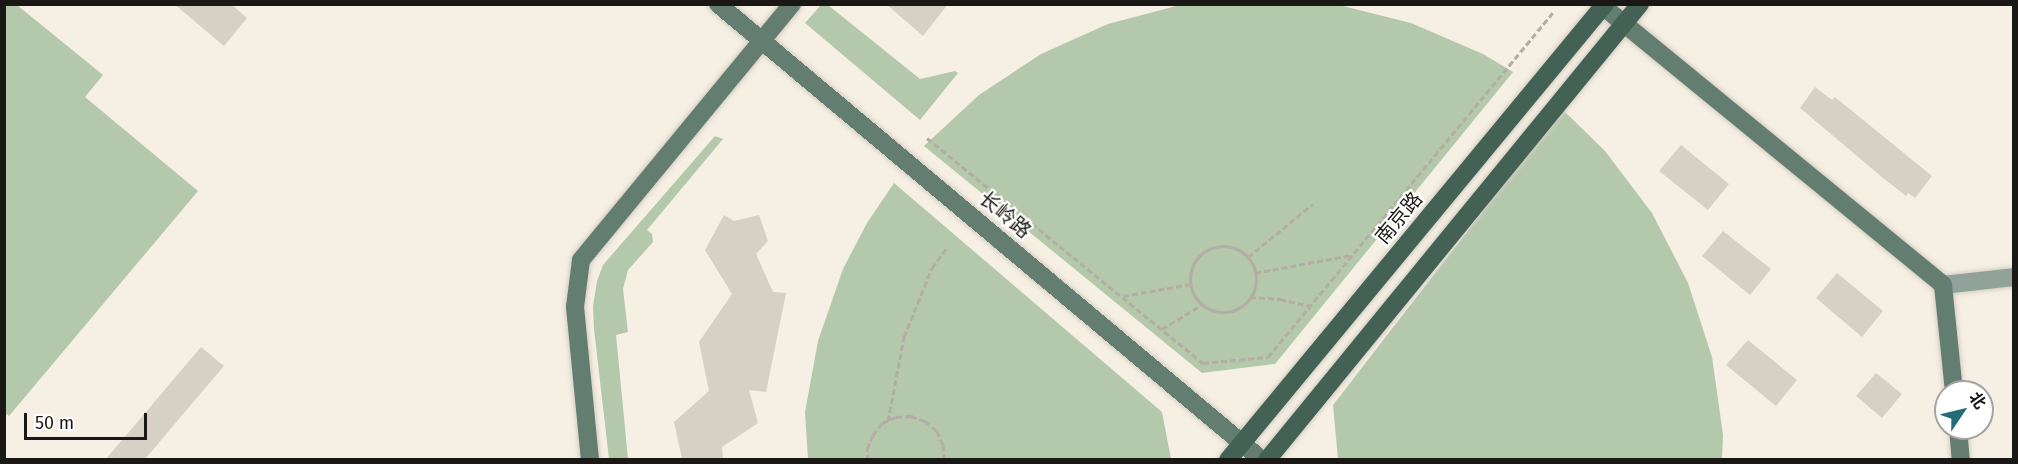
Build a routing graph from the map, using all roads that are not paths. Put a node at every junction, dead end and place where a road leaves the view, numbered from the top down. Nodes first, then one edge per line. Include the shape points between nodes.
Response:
1 (718, 4) edge
2 (792, 4) edge
3 (1640, 4) edge
4 (1602, 5) edge
5 (1624, 24) junction
6 (761, 40) junction
7 (2013, 278) edge
8 (1943, 285) junction
9 (1953, 380) edge
10 (1959, 440) edge
11 (1241, 443) junction
12 (590, 459) edge
13 (1228, 459) edge
14 (1262, 459) edge
15 (1267, 459) edge
16 (1961, 459) edge

1 - 6 street, 长岭路
2 - 6 street
3 - 5 main road
4 - 5 street
4 - 11 main road, 南京路
5 - 8 street
5 - 15 main road
6 - 11 street, 长岭路
6 - 12 street via 581,260 576,307
7 - 8 street
8 - 9 street
10 - 16 street
11 - 13 main road, 南京路
11 - 14 street, 长岭路

